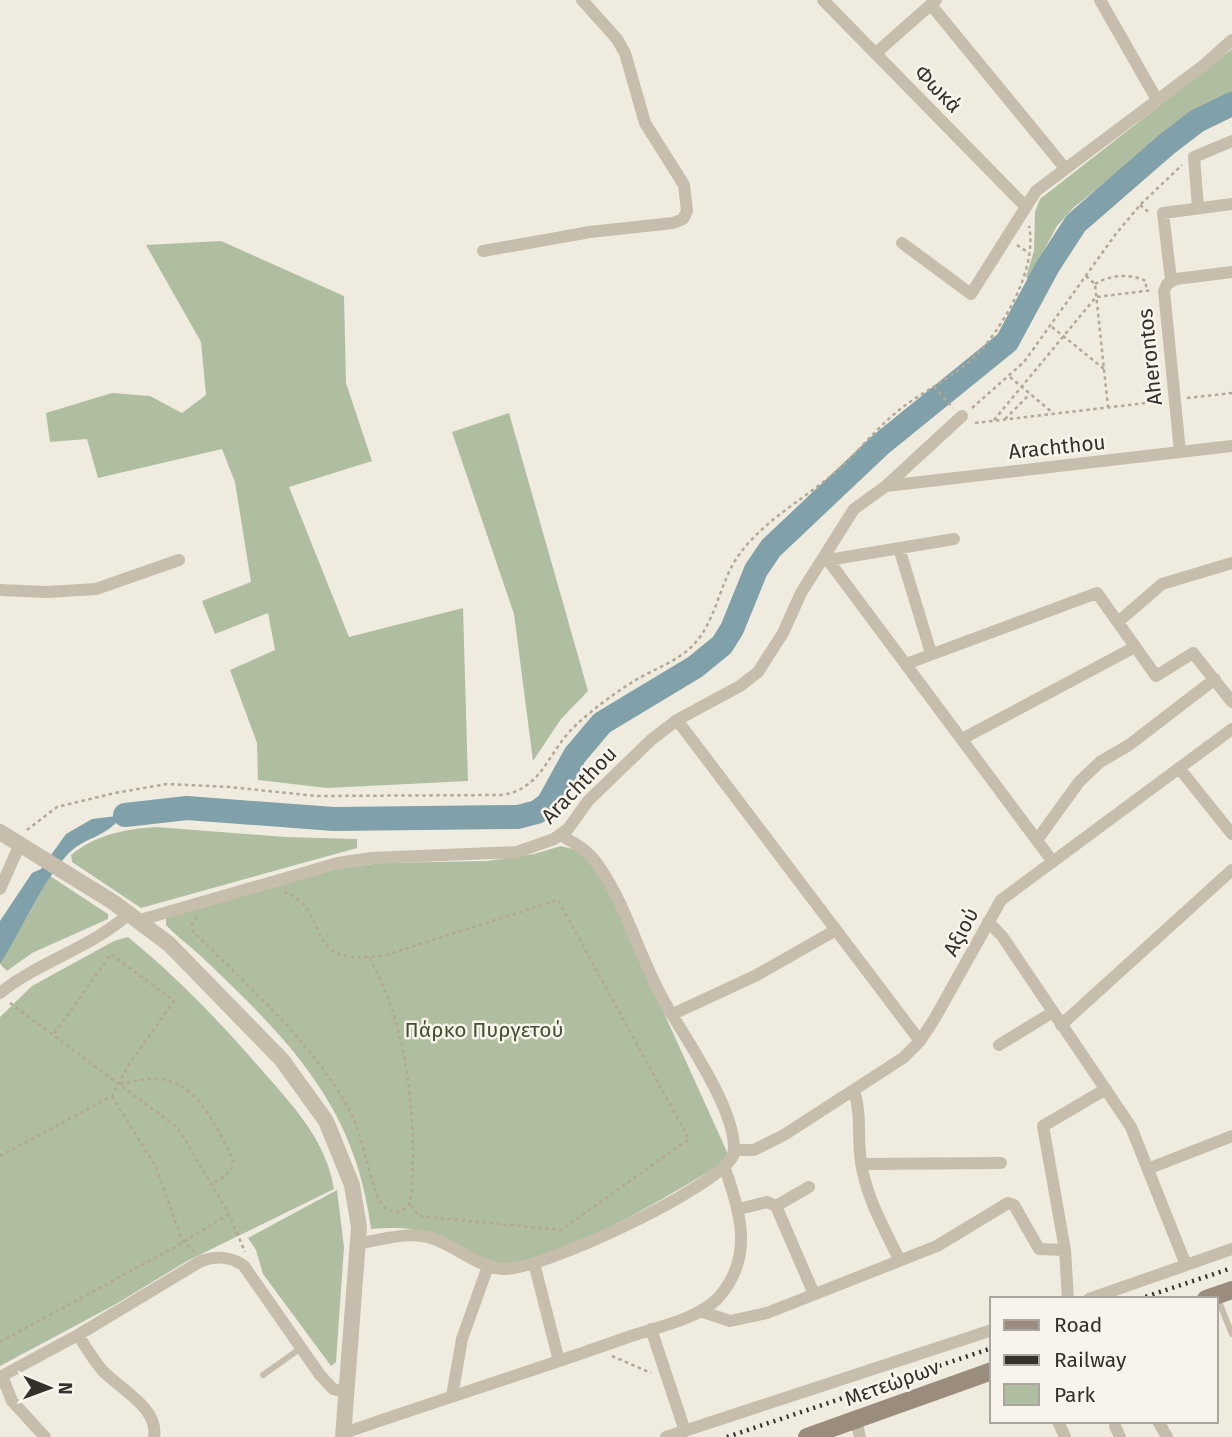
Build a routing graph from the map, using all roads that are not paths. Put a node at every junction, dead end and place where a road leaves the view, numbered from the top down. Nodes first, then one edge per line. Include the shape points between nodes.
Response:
1 (582, 0) edge
2 (823, 0) edge
3 (1100, 0) edge
4 (934, 2) edge
5 (1232, 40) edge
6 (876, 53) junction
7 (1156, 98) junction
8 (1232, 141) edge
9 (1064, 167) junction
10 (1232, 204) edge
11 (1025, 206) junction
12 (1198, 208) junction
13 (902, 243) dead end
14 (483, 251) dead end
15 (1232, 272) edge
16 (1168, 284) junction
17 (962, 416) road end
18 (1232, 446) edge
19 (1180, 452) junction
20 (886, 486) junction
21 (954, 538) dead end
22 (899, 548) junction
23 (827, 558) junction
24 (179, 560) dead end
25 (1232, 563) edge
26 (0, 590) edge
27 (1118, 622) junction
28 (1135, 647) junction
29 (931, 653) junction
30 (906, 664) junction
31 (1215, 679) junction
32 (1232, 702) edge
33 (677, 720) junction
34 (1232, 729) edge
35 (962, 739) junction
36 (1179, 768) junction
37 (0, 832) edge
38 (1232, 834) edge
39 (561, 835) junction
40 (1037, 840) junction
41 (25, 847) junction
42 (1053, 862) junction
43 (1232, 870) edge
44 (0, 889) edge
45 (135, 917) junction
46 (988, 922) junction
47 (836, 930) junction
48 (0, 994) edge
49 (1052, 1012) junction
50 (673, 1014) junction
51 (1061, 1025) junction
52 (920, 1041) junction
53 (999, 1045) dead end
54 (1106, 1089) junction
55 (854, 1091) junction
56 (1232, 1136) edge
57 (735, 1150) junction
58 (1001, 1163) dead end
59 (861, 1164) junction
60 (725, 1168) junction
61 (1150, 1168) junction
62 (809, 1187) dead end
63 (776, 1206) junction
64 (739, 1209) junction
65 (360, 1243) junction
66 (1232, 1249) edge
67 (1065, 1250) junction
68 (899, 1259) junction
69 (534, 1263) junction
70 (1186, 1265) junction
71 (488, 1266) junction
72 (814, 1294) junction
73 (1218, 1295) edge
74 (1068, 1297) edge
75 (1095, 1297) edge
76 (700, 1311) junction
77 (651, 1329) junction
78 (990, 1331) edge
79 (1232, 1334) edge
80 (78, 1335) junction
81 (301, 1348) junction
82 (559, 1361) junction
83 (990, 1372) edge
84 (263, 1375) dead end
85 (1, 1377) edge
86 (348, 1392) junction
87 (452, 1396) junction
88 (858, 1429) edge
89 (685, 1431) junction
90 (344, 1435) edge
91 (45, 1437) edge
92 (155, 1437) edge
93 (666, 1437) edge
94 (807, 1437) edge

1 - 14 street via 625,53 639,109 684,185 687,211 673,223
2 - 6 street, Φωκά
3 - 7 street
4 - 6 street
4 - 9 street
5 - 7 street
6 - 11 street, Φωκά
7 - 9 street
8 - 12 street via 1194,157
9 - 11 street
10 - 12 street
11 - 13 street via 971,294
12 - 16 street via 1163,213
15 - 16 street, Aherontos
16 - 19 street, Aherontos via 1162,301
17 - 20 street, Arachthou
18 - 19 street, Arachthou
19 - 20 street, Arachthou
20 - 23 street, Arachthou via 854,509 841,525
21 - 22 street
22 - 23 street
22 - 29 street
23 - 30 street
23 - 33 street, Arachthou via 801,593 758,673
24 - 26 street via 96,589
25 - 27 street via 1162,584
27 - 28 street
27 - 29 street via 1097,593
28 - 31 street via 1156,676 1193,653
28 - 35 street
29 - 30 street
30 - 35 street
31 - 32 street
31 - 40 street via 1093,769
33 - 39 street, Arachthou via 626,763
33 - 47 street
34 - 36 street, Αξιού
35 - 40 street
36 - 38 street
36 - 42 street, Αξιού
37 - 41 street
39 - 45 street, Arachthou via 517,852 338,863
39 - 50 street via 587,852 602,870
40 - 42 street
41 - 44 street
41 - 45 street
42 - 46 street, Αξιού via 1001,900
43 - 51 street
45 - 48 street, Arachthou via 16,980
45 - 65 street via 236,1010 311,1097 345,1164 356,1199
46 - 49 street
46 - 52 street, Αξιού
47 - 50 street via 757,975
47 - 52 street
49 - 51 street
49 - 53 street
50 - 57 street via 715,1092
51 - 54 street
52 - 55 street, Αξιού
54 - 61 street
54 - 67 street via 1043,1126
55 - 57 street, Αξιού via 771,1142 749,1151
55 - 59 street
56 - 61 street
57 - 60 street
58 - 59 street
59 - 68 street via 874,1207
60 - 64 street
60 - 69 street via 634,1221
61 - 70 street
62 - 63 street
63 - 64 street via 767,1202
63 - 72 street
64 - 76 street via 743,1234 739,1261 723,1291
65 - 71 street via 424,1236
65 - 86 street
66 - 70 street
67 - 68 street via 1039,1249 1014,1205 1008,1203 950,1239
67 - 74 street
68 - 72 street
69 - 71 street via 509,1269
69 - 82 street
70 - 75 street
71 - 87 street via 462,1339
72 - 76 street via 736,1321
73 - 79 lane
76 - 77 street
77 - 82 street
77 - 89 street
78 - 89 street
80 - 81 street via 206,1259 231,1259 244,1266
80 - 85 street
80 - 92 street via 103,1370 147,1412
81 - 84 lane
81 - 86 street via 333,1389
82 - 87 street
83 - 88 main road, Μετεώρων
85 - 91 street via 12,1401
86 - 90 street
87 - 90 street
88 - 94 main road, Μετεώρων
89 - 93 street

